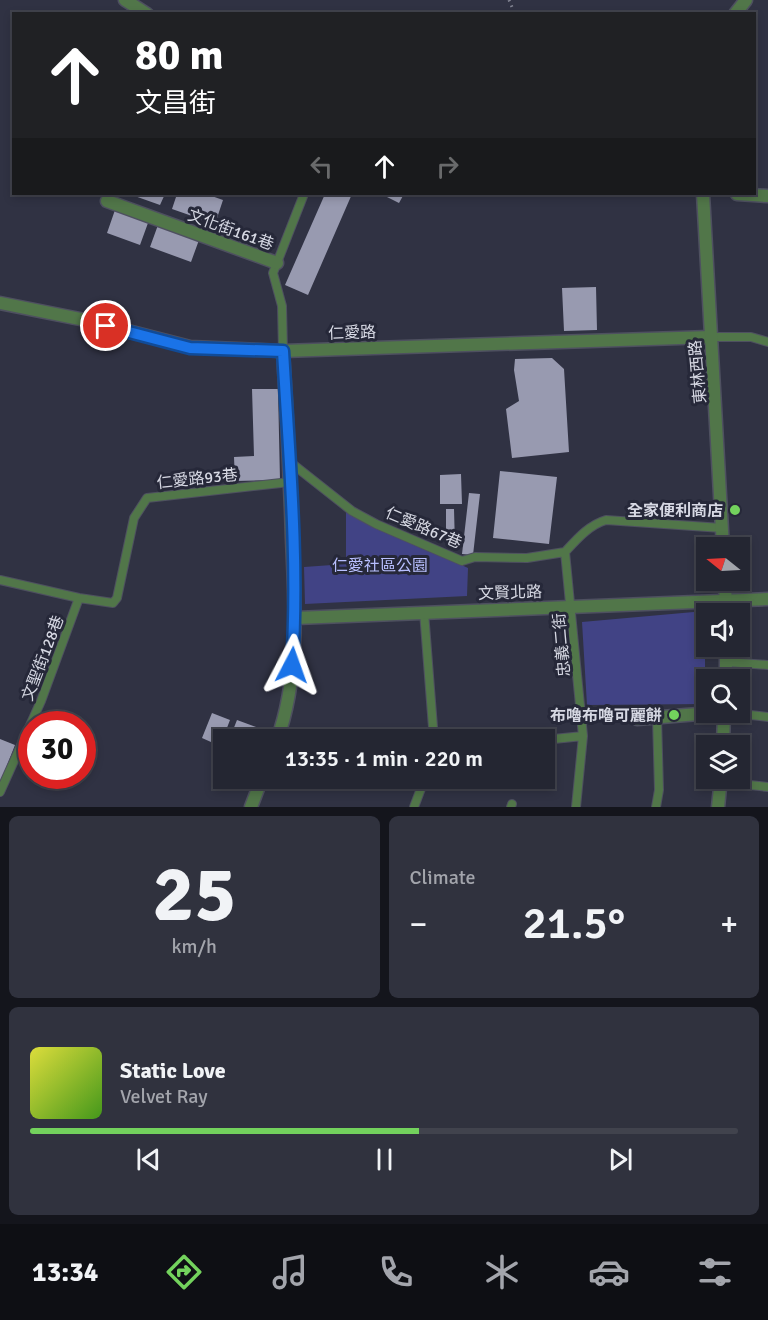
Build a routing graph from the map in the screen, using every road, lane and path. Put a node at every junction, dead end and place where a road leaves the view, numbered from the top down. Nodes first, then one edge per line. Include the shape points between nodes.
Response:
1 (125, 0) edge
2 (746, 0) edge
3 (144, 12) edge
4 (737, 12) edge
5 (304, 195) edge
6 (703, 195) edge
7 (752, 195) edge
8 (768, 196) edge
9 (107, 201) dead end
10 (277, 263) junction
11 (0, 303) edge
12 (710, 337) junction
13 (768, 342) edge
14 (283, 351) junction
15 (290, 462) junction
16 (290, 482) junction
17 (722, 528) junction
18 (722, 537) edge
19 (565, 552) junction
20 (0, 580) edge
21 (726, 591) edge
22 (79, 598) junction
23 (726, 599) junction
24 (768, 599) edge
25 (726, 603) edge
26 (572, 606) junction
27 (424, 612) junction
28 (296, 618) junction
29 (726, 657) edge
30 (726, 662) junction
31 (768, 665) edge
32 (726, 669) edge
33 (696, 715) edge
34 (750, 715) edge
35 (768, 717) edge
36 (657, 718) junction
37 (637, 719) dead end
38 (280, 729) edge
39 (433, 729) edge
40 (583, 736) junction
41 (555, 739) edge
42 (750, 784) edge
43 (768, 787) edge
44 (258, 789) edge
45 (421, 789) edge
46 (720, 789) edge
47 (0, 792) edge
48 (251, 807) edge
49 (414, 807) edge
50 (576, 807) edge
51 (656, 807) edge
52 (718, 807) edge

1 - 3 street
2 - 4 street
5 - 10 lane
6 - 12 street, 東林西路
7 - 8 street
9 - 10 street, 文化街161巷
10 - 14 lane via 273,273 282,306
11 - 14 street, 仁愛路 via 85,320 190,348
12 - 13 lane via 751,337
12 - 14 street, 仁愛路
12 - 17 street, 東林西路
14 - 15 street
15 - 16 street
15 - 19 lane, 仁愛路67巷 via 352,511 462,561
16 - 22 lane, 仁愛路93巷 via 147,498 134,518 117,598 113,603
16 - 28 street
17 - 18 street, 東林西路
17 - 19 lane via 606,520 584,532
19 - 26 lane, 忠義二街
20 - 22 lane
21 - 23 street
22 - 47 lane, 文聖街128巷 via 41,700
23 - 24 street, 文賢北路
23 - 25 street
23 - 26 street, 文賢北路
26 - 27 street, 文賢北路
26 - 40 lane, 忠義二街
27 - 28 street, 文賢北路
27 - 39 lane
28 - 38 street via 291,688
29 - 30 street
30 - 31 lane
30 - 32 street
33 - 36 street
34 - 35 lane
36 - 37 street
36 - 51 lane
40 - 41 lane
40 - 50 lane, 忠義二街
42 - 43 lane
44 - 48 street
45 - 49 lane
46 - 52 street

